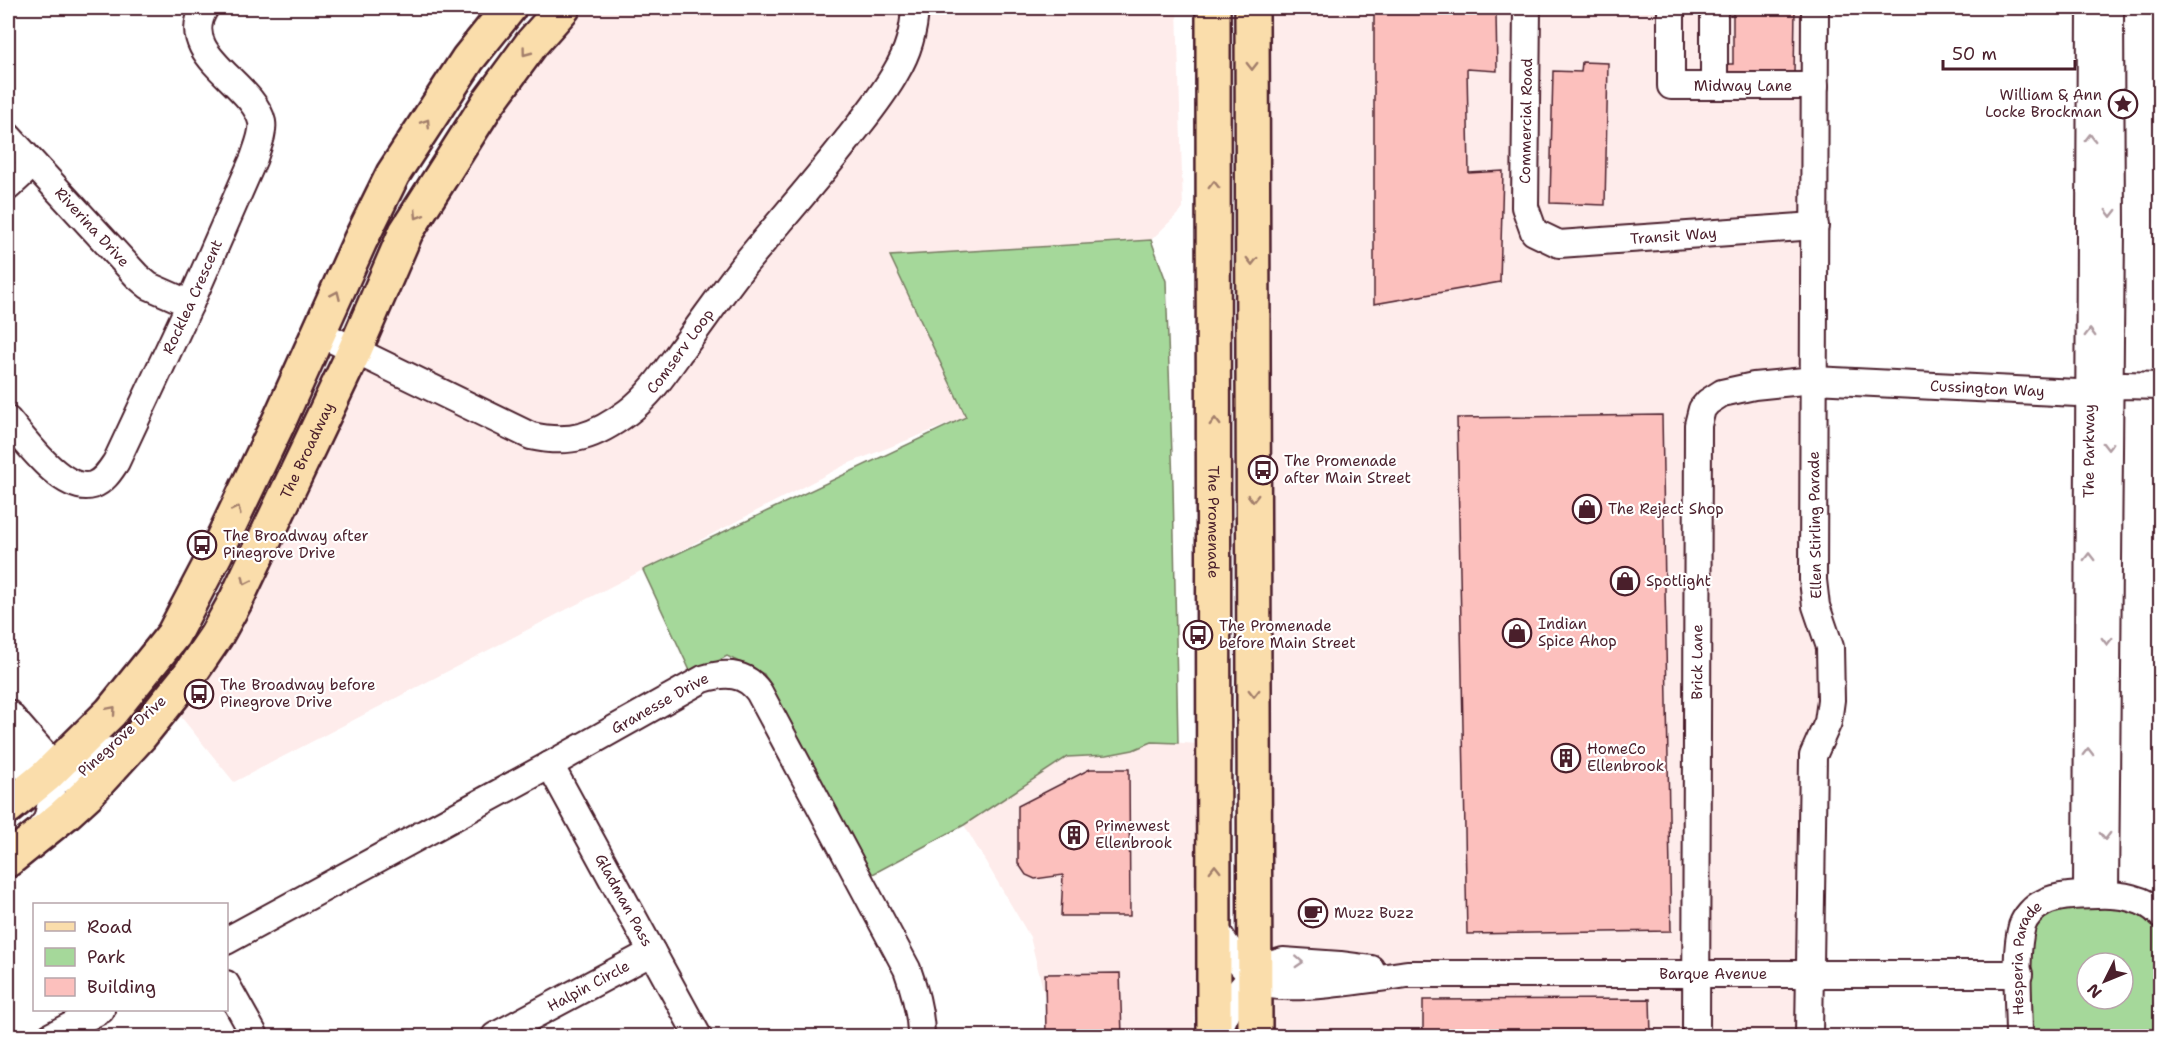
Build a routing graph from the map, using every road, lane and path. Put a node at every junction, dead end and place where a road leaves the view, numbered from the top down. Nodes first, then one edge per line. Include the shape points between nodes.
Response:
1 (205, 8) edge
2 (509, 8) edge
3 (563, 8) edge
4 (915, 8) edge
5 (1213, 8) edge
6 (1252, 8) edge
7 (1527, 8) edge
8 (1671, 8) edge
9 (1714, 8) edge
10 (1815, 8) edge
11 (2091, 8) edge
12 (2110, 8) edge
13 (1714, 86) junction
14 (1815, 86) junction
15 (8, 136) edge
16 (33, 164) junction
17 (8, 188) edge
18 (1815, 226) junction
19 (1534, 232) joint
20 (190, 303) junction
21 (319, 333) junction
22 (354, 352) junction
23 (1814, 380) junction
24 (2160, 386) edge
25 (2099, 389) junction
26 (8, 420) edge
27 (190, 674) junction
28 (8, 713) edge
29 (8, 746) edge
30 (45, 764) junction
31 (550, 765) junction
32 (8, 807) edge
33 (18, 851) edge
34 (2096, 895) junction
35 (2160, 914) edge
36 (1215, 928) junction
37 (228, 940) edge
38 (652, 952) junction
39 (1696, 974) junction
40 (1809, 974) junction
41 (2019, 974) junction
42 (1255, 976) junction
43 (228, 988) edge
44 (99, 1011) edge
45 (51, 1036) edge
46 (255, 1036) edge
47 (495, 1036) edge
48 (698, 1036) edge
49 (921, 1036) edge
50 (1216, 1036) edge
51 (1255, 1036) edge
52 (1696, 1036) edge
53 (1809, 1036) edge
54 (2019, 1036) edge

1 - 20 street, Rocklea Crescent via 197,26 201,44 258,111 262,124 254,158
21 -> 2 main road via 393,174 468,59
3 -> 22 main road, The Broadway via 488,103 406,232
4 - 22 street, Comserv Loop via 907,50 870,111 743,267 657,383 613,422 576,439 531,436
36 -> 5 main road, The Promenade
6 -> 42 main road
7 - 19 street, Commercial Road via 1525,207
8 - 13 street, Midway Lane via 1671,86
9 - 13 street
10 - 14 street, Ellen Stirling Parade
25 -> 11 street, The Parkway
12 -> 25 street, The Parkway via 2111,230
13 - 14 street, Midway Lane
14 - 18 street, Ellen Stirling Parade
15 - 16 street, Riverina Drive
16 - 17 street
16 - 20 street, Riverina Drive via 137,276 149,286
18 - 19 street, Transit Way via 1559,244
18 - 23 street, Ellen Stirling Parade
20 - 26 street, Rocklea Crescent via 116,462 100,481 85,486 66,480 54,472
21 - 22 street, Comserv Loop
30 -> 21 main road via 81,742 111,712 173,635 216,553
22 -> 27 main road, The Broadway via 236,600
23 - 25 street, Cussington Way via 2077,393
23 - 39 street, Brick Lane via 1729,390 1708,402 1699,416
23 - 40 street, Ellen Stirling Parade via 1813,580 1816,606 1830,647 1831,700 1828,722 1813,756
24 - 25 street, Cussington Way
25 - 34 street, The Parkway
27 - 30 street, Pinegrove Drive via 88,770 72,780
27 - 33 main road, The Broadway via 87,794
28 - 30 street
29 - 30 street, Pinegrove Drive via 29,772
30 - 32 main road
30 - 33 street via 52,799 47,820
31 - 37 street, Granesse Drive
31 - 38 street, Gladman Pass
31 - 49 street, Granesse Drive via 703,680 728,673 753,684 907,969
34 - 35 street, Hesperia Parade via 2141,901
34 - 41 street, Hesperia Parade via 2044,902 2031,912 2022,925
36 - 42 street
36 - 50 main road, The Promenade
38 - 47 street, Halpin Circle
38 - 48 street, Gladman Pass
39 - 40 street, Barque Avenue
39 - 42 street, Barque Avenue via 1407,974 1283,961
39 - 52 street, Brick Lane
40 - 41 street, Barque Avenue
40 - 53 street, Ellen Stirling Parade
41 - 54 street, Hesperia Parade
42 - 50 street, Barque Avenue via 1237,993
42 - 51 main road
43 - 46 street
44 - 45 street

